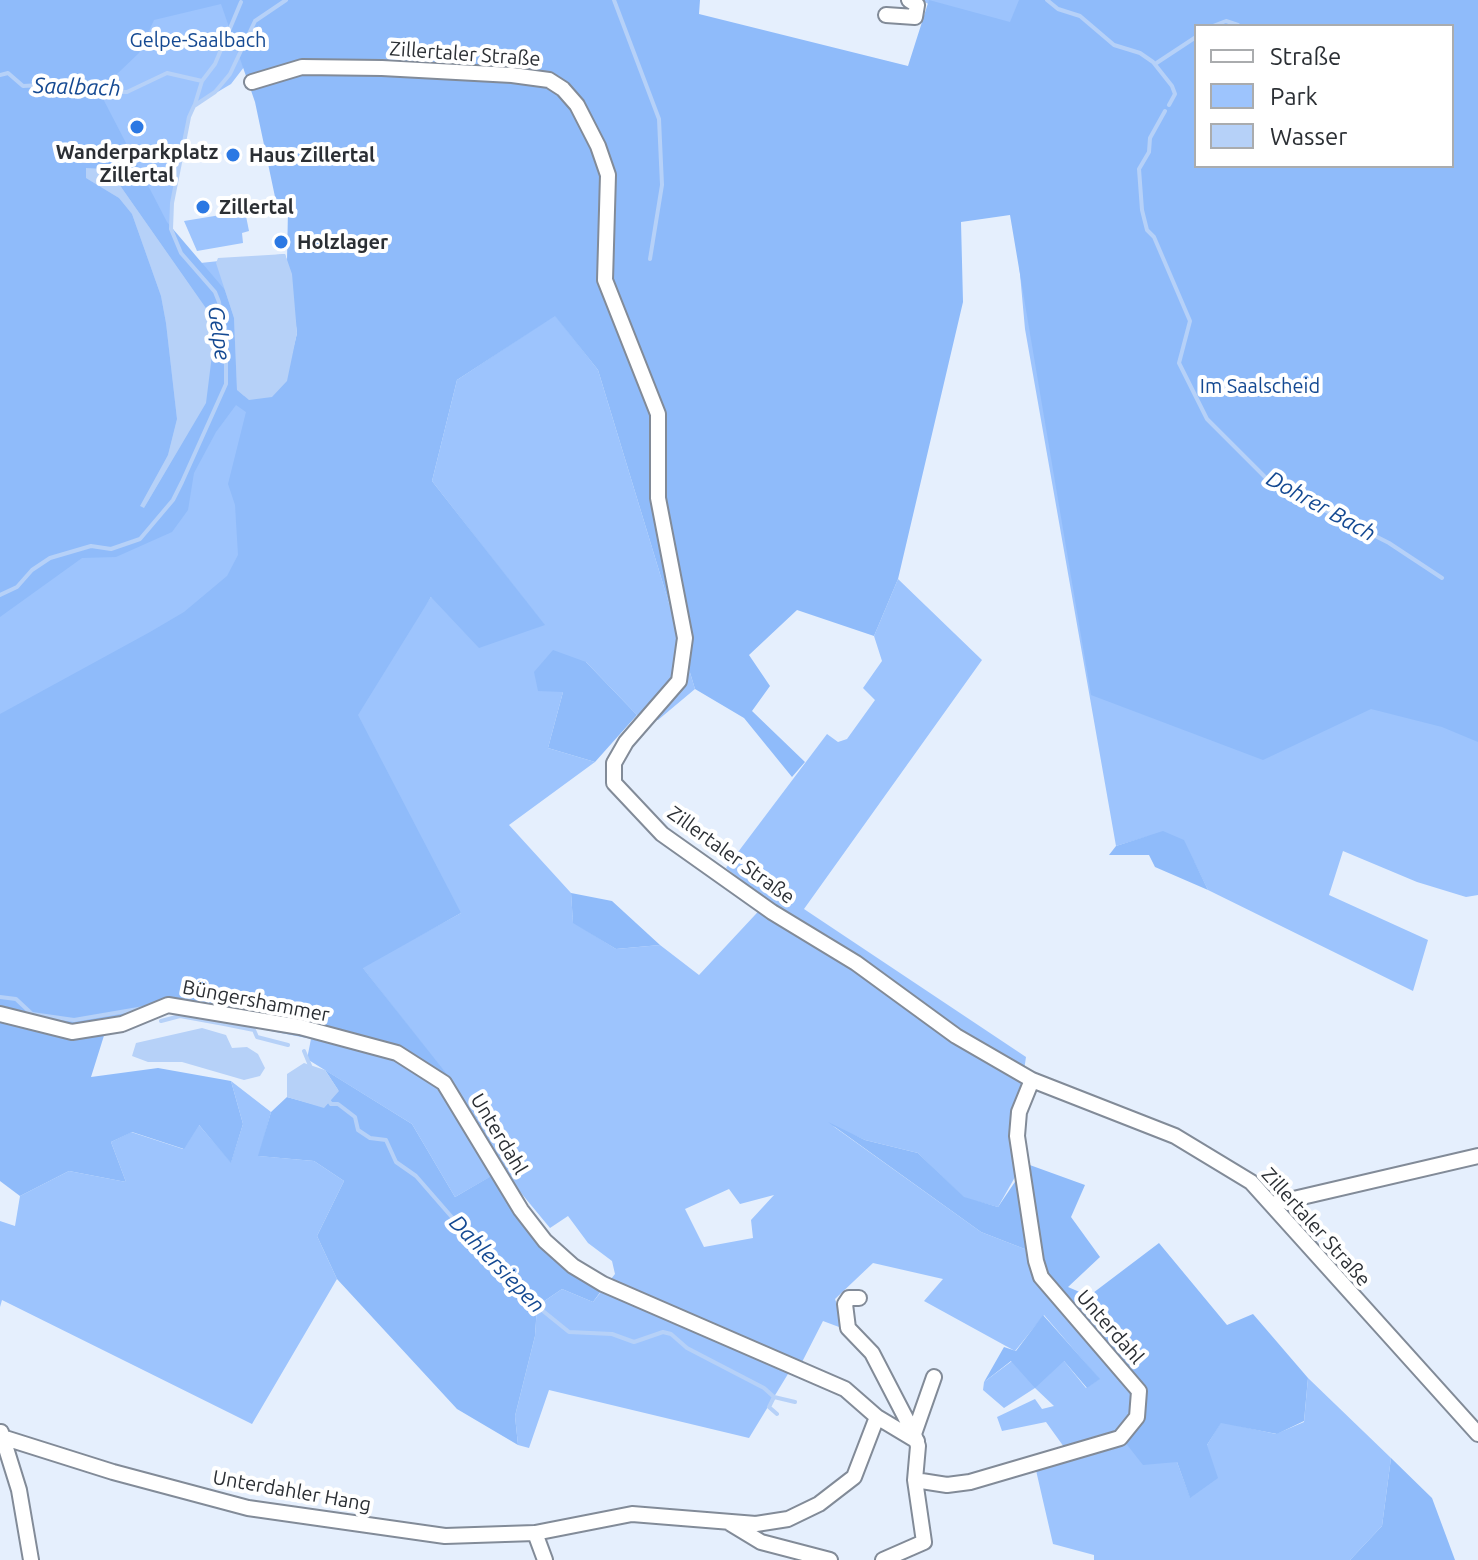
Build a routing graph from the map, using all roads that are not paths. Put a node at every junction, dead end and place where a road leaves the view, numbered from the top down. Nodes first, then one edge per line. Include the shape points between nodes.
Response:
1 (909, 0) edge
2 (886, 15) dead end
3 (252, 82) dead end
4 (0, 1014) edge
5 (412, 1061) joint
6 (1032, 1080) junction
7 (1478, 1156) edge
8 (1272, 1204) junction
9 (859, 1298) dead end
10 (934, 1377) dead end
11 (877, 1417) junction
12 (1, 1434) edge
13 (1478, 1434) edge
14 (916, 1438) junction
15 (915, 1480) junction
16 (728, 1522) junction
17 (535, 1533) junction
18 (31, 1560) edge
19 (545, 1560) edge
20 (830, 1560) edge
21 (883, 1560) edge

1 - 2 street via 917,5 915,17
3 - 6 street, Zillertaler Straße via 302,67 512,75 549,80 577,105 608,175 605,280 658,414 658,498 685,638 679,681 626,742 614,763 614,783 662,834 956,1036
4 - 5 street, Büngershammer via 72,1032 122,1024 168,1005 300,1027
5 - 11 street, Unterdahl via 444,1083 521,1210 573,1266 603,1284 845,1389
6 - 8 street, Zillertaler Straße via 1175,1136 1251,1182
6 - 15 street, Unterdahl via 1019,1112 1017,1136 1041,1277 1139,1391 1137,1417 1120,1438 970,1482
7 - 8 street
8 - 13 street, Zillertaler Straße
9 - 14 street via 845,1304 849,1331 872,1353
10 - 14 street
11 - 14 street, Unterdahl
11 - 16 street via 854,1477 836,1493 788,1519
12 - 17 street, Unterdahler Hang via 113,1472 248,1508 445,1536
12 - 18 street via 19,1490
14 - 15 street
15 - 21 street via 924,1542
16 - 17 street via 632,1514
16 - 20 street via 761,1542
17 - 19 street

